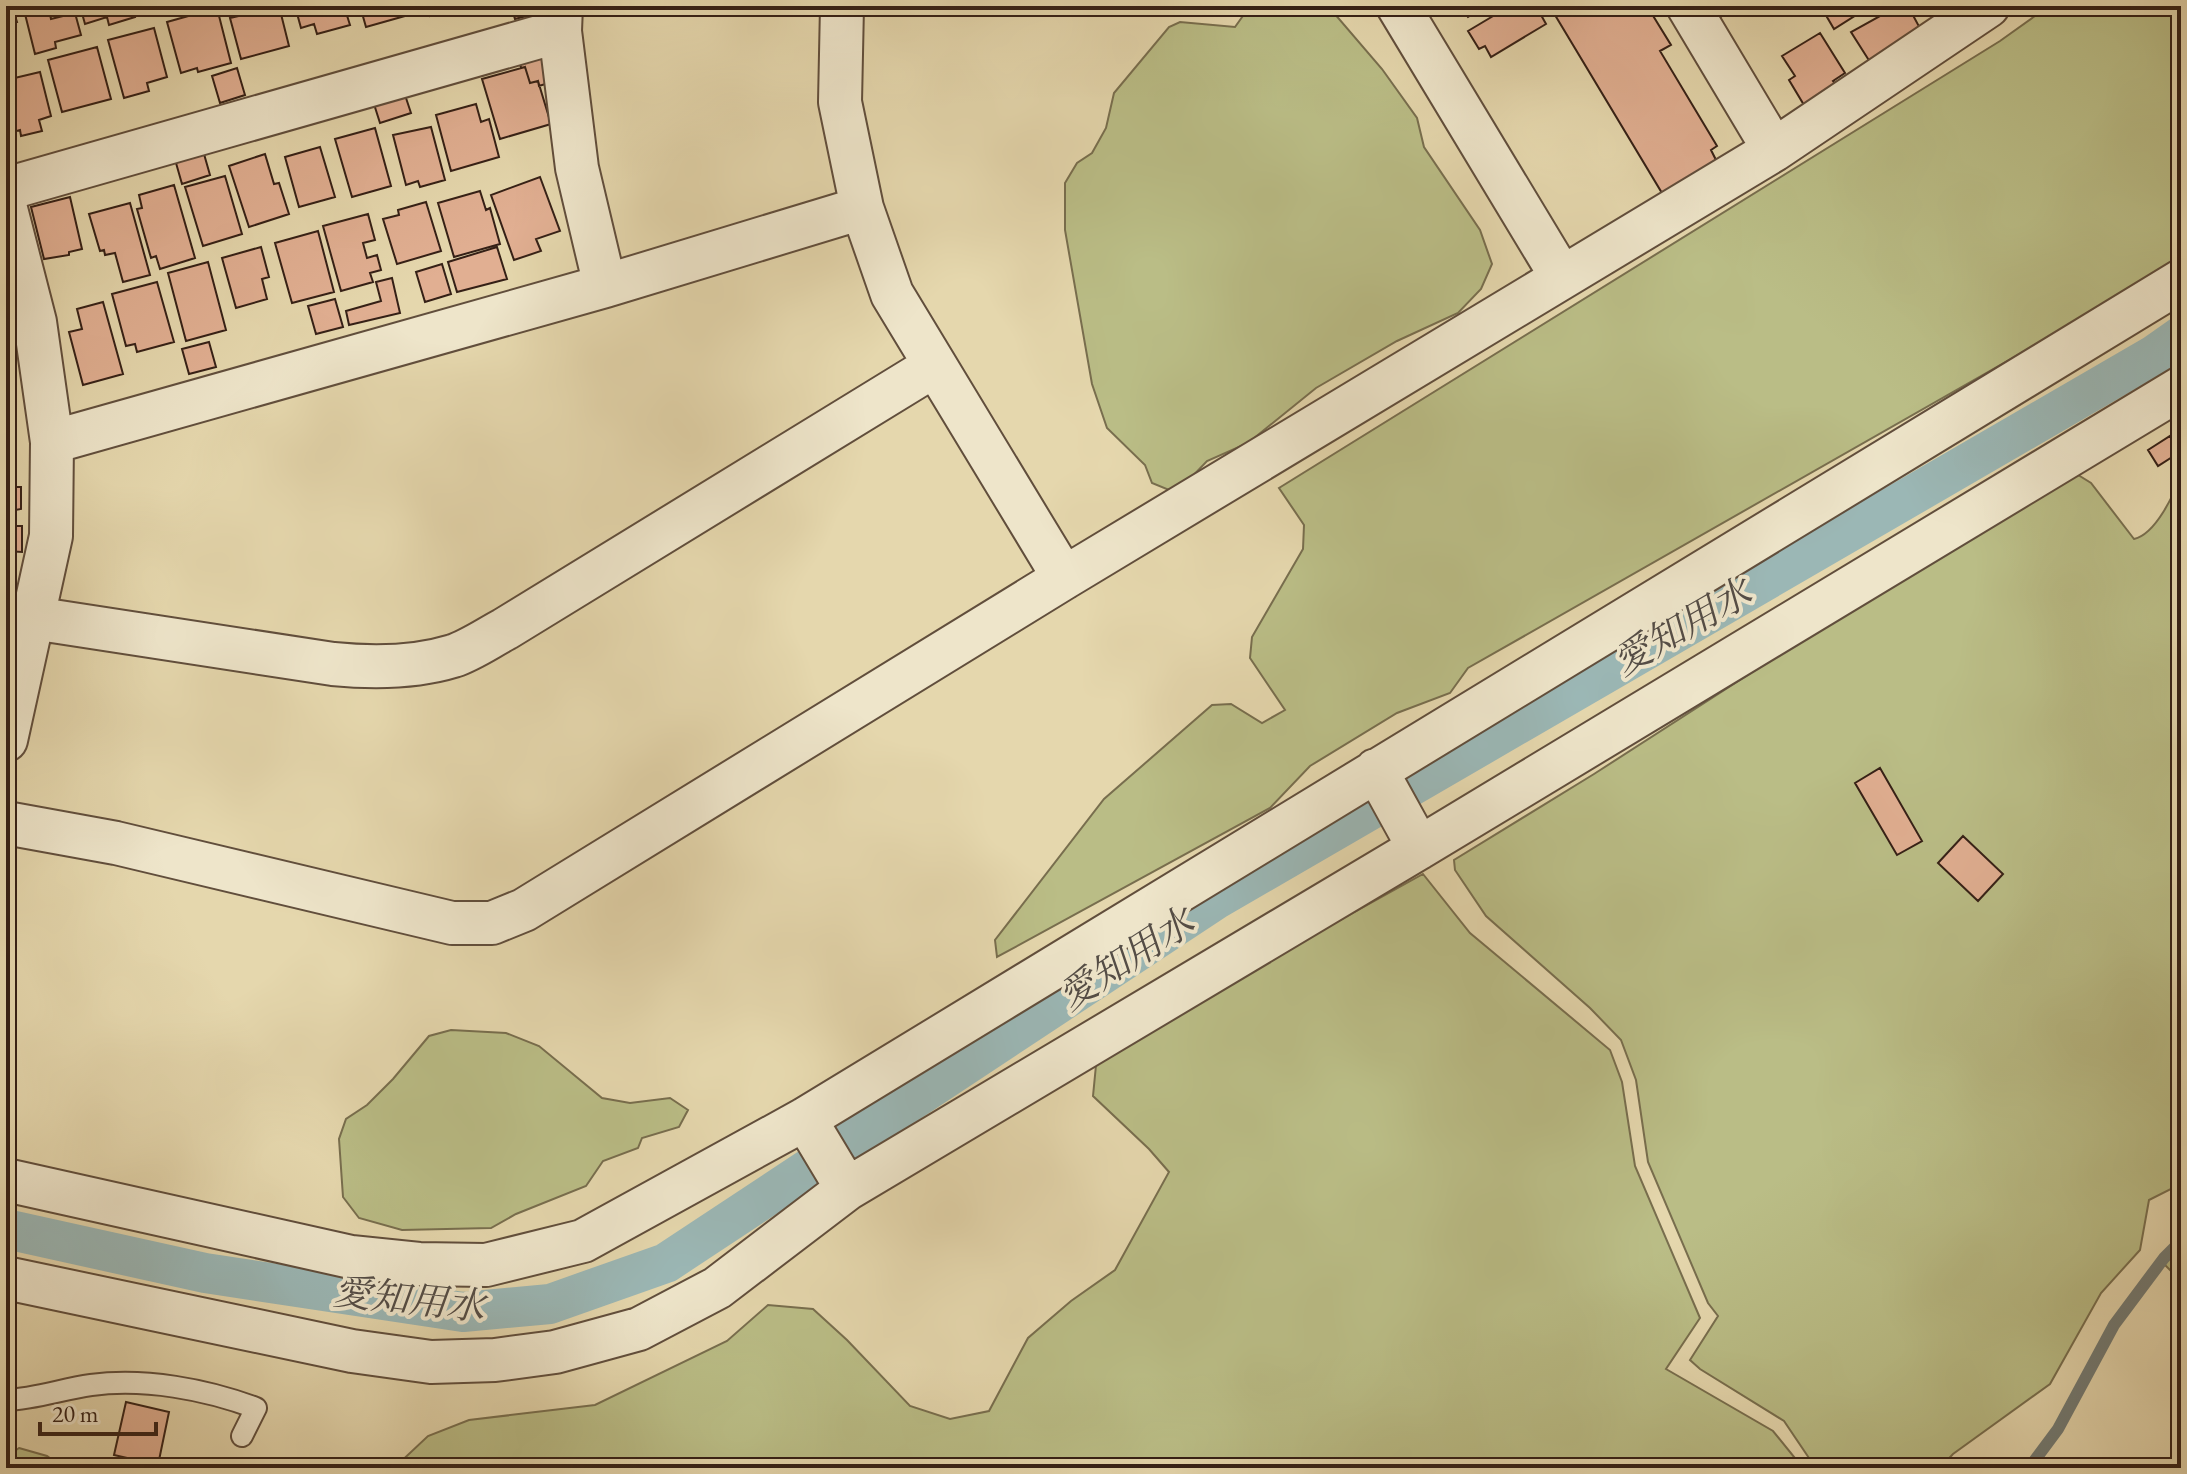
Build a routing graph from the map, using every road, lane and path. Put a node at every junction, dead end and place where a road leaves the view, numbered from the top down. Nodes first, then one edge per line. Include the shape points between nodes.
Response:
1 (842, 6) edge
2 (1398, 6) edge
3 (1688, 6) edge
4 (1969, 11) edge
5 (561, 18) edge
6 (1774, 150) junction
7 (6, 189) edge
8 (862, 208) junction
9 (6, 209) edge
10 (1561, 276) junction
11 (2181, 281) edge
12 (605, 286) junction
13 (934, 366) junction
14 (2181, 388) edge
15 (52, 442) junction
16 (1064, 578) junction
17 (33, 618) junction
18 (6, 740) edge
19 (1381, 779) junction
20 (6, 823) edge
21 (1416, 842) junction
22 (807, 1123) junction
23 (6, 1180) edge
24 (845, 1186) junction
25 (6, 1278) edge
26 (6, 1400) edge
27 (242, 1436) dead end

1 - 8 street via 840,102
2 - 10 street
3 - 6 street
4 - 6 street
5 - 7 street
5 - 12 street via 577,168
6 - 10 street
8 - 12 street
8 - 13 street via 892,294
9 - 15 street via 35,322
10 - 16 street
11 - 19 street
12 - 15 street
13 - 16 street
13 - 17 street via 455,655 377,668
14 - 21 street
15 - 17 street via 51,536
16 - 20 street via 538,902 492,923 452,923 116,843
17 - 18 street
19 - 21 street
19 - 22 street
21 - 24 street
22 - 23 street via 583,1241 486,1265 351,1257
22 - 24 street
24 - 25 street via 717,1288 639,1329 555,1352 495,1360 431,1362 352,1351
26 - 27 lane via 92,1385 150,1385 219,1394 256,1408

